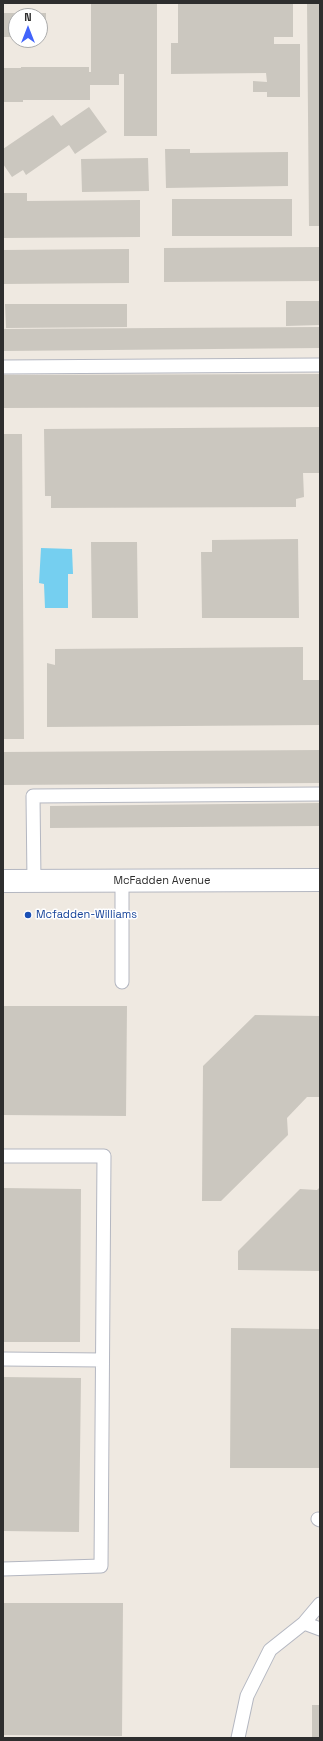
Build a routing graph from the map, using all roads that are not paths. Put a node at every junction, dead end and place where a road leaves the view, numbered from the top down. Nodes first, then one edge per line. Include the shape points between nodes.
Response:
1 (320, 365) edge
2 (3, 368) edge
3 (320, 794) edge
4 (320, 880) edge
5 (3, 881) edge
6 (34, 881) junction
7 (122, 881) junction
8 (122, 982) dead end
9 (3, 1156) edge
10 (3, 1359) edge
11 (102, 1360) junction
12 (3, 1569) edge
13 (320, 1604) edge
14 (304, 1623) junction
15 (320, 1629) edge
16 (238, 1738) edge

1 - 2 lane
3 - 6 lane via 33,796
4 - 7 main road, McFadden Avenue
5 - 6 main road, McFadden Avenue
6 - 7 main road, McFadden Avenue
7 - 8 lane
9 - 11 lane via 104,1156
10 - 11 lane
11 - 12 lane via 101,1566
13 - 14 lane
14 - 15 lane
14 - 16 lane via 270,1650 247,1696

